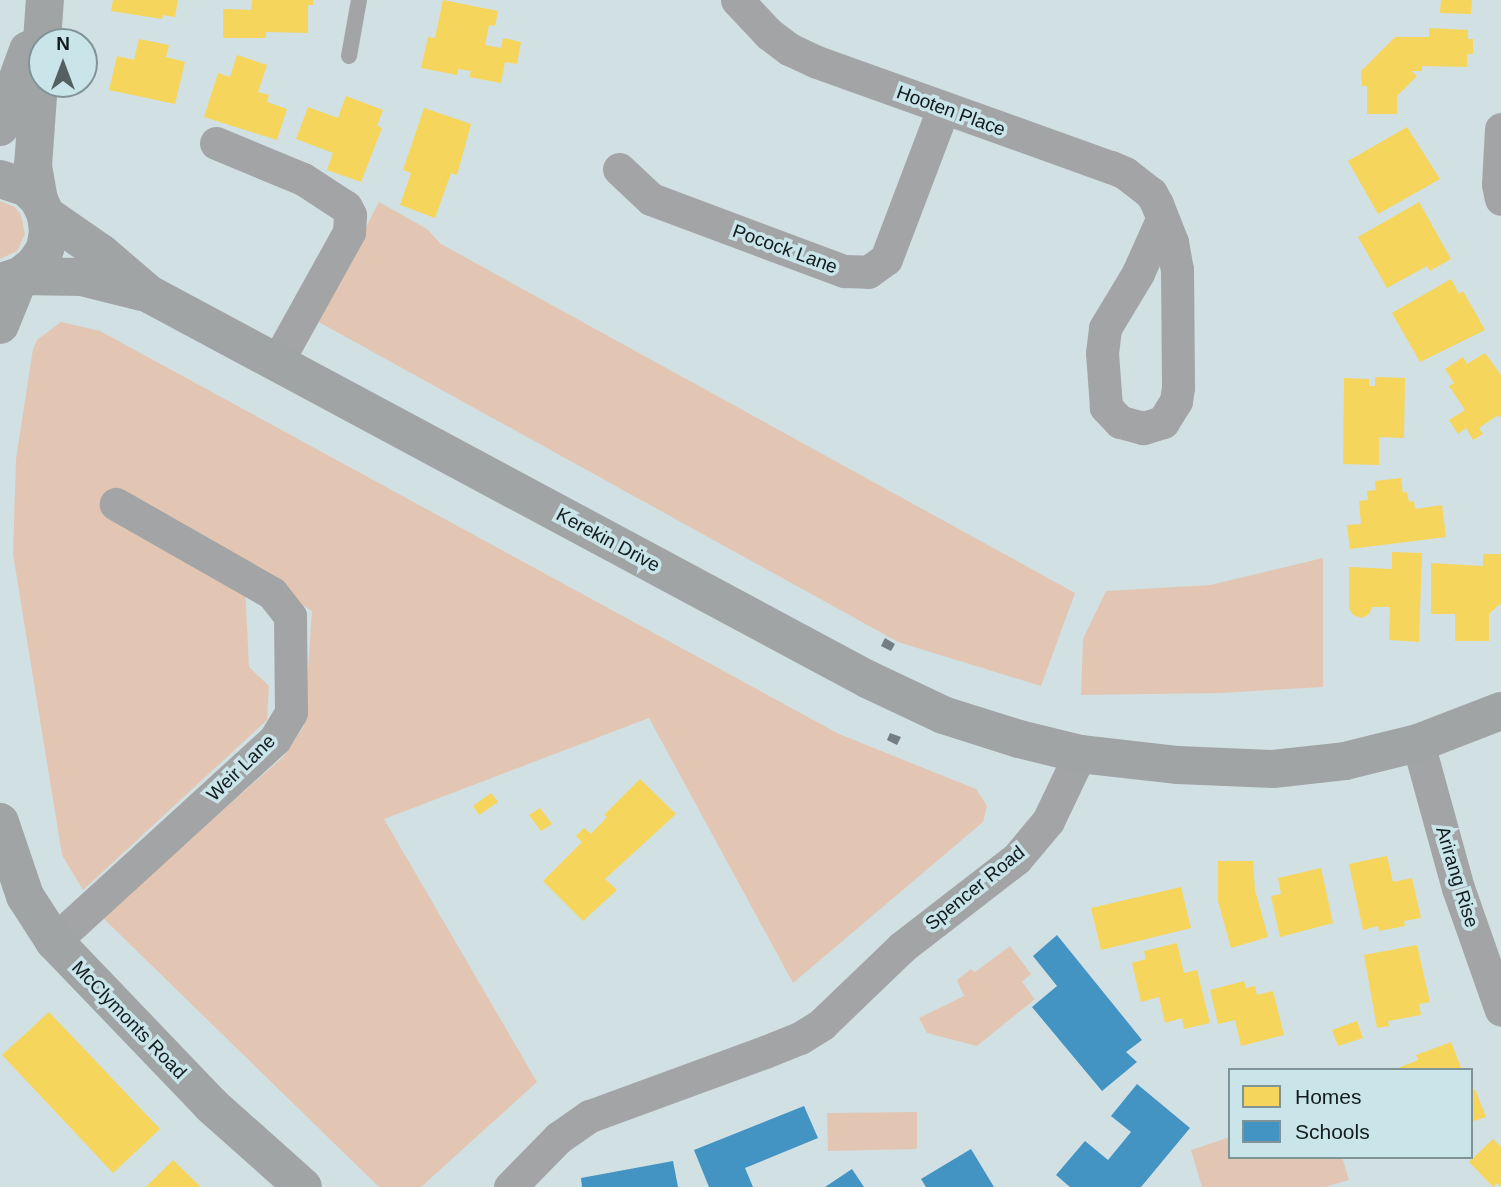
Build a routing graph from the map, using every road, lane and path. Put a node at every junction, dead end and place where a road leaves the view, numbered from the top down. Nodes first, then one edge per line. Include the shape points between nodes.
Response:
1 (359, 0) edge
2 (737, 0) edge
3 (45, 3) edge
4 (349, 56) dead end
5 (943, 109) junction
6 (0, 127) edge
7 (1501, 129) edge
8 (216, 143) dead end
9 (619, 169) dead end
10 (0, 179) edge
11 (1501, 199) edge
12 (43, 208) junction
13 (1162, 219) junction
14 (10, 279) edge
15 (149, 294) junction
16 (0, 325) edge
17 (277, 362) junction
18 (116, 504) dead end
19 (1501, 711) edge
20 (1418, 743) junction
21 (1080, 754) junction
22 (0, 822) edge
23 (54, 941) junction
24 (1501, 1010) edge
25 (303, 1187) edge
26 (510, 1187) edge

1 - 4 lane
2 - 5 street, Hooten Place via 789,49
3 - 6 street
3 - 12 street via 33,166
5 - 9 street, Pocock Lane via 886,259 868,272 844,271 651,199
5 - 13 street, Hooten Place via 1125,173 1151,193
7 - 11 street
8 - 17 street via 303,179 346,207 350,215 349,232
10 - 12 street, Kerekin Drive via 27,188
12 - 14 street via 48,232 45,248 35,264
12 - 15 street, Kerekin Drive
13 - 13 street, Hooten Place via 1177,269 1178,387 1176,401 1163,422 1143,428 1120,422 1106,407 1102,353 1111,316 1138,273
14 - 15 street, Kerekin Drive via 82,277
14 - 16 street
15 - 17 street, Kerekin Drive
17 - 21 street, Kerekin Drive via 867,679 943,715
18 - 23 street, Weir Lane via 272,593 290,616 291,712 275,739
19 - 20 street
20 - 21 street via 1345,761 1273,769
20 - 24 street, Arirang Rise via 1458,887
21 - 26 street, Spencer Road via 1048,821 1017,858 902,947 822,1024 765,1052 590,1116 558,1138
22 - 23 street, McClymonts Road via 26,896
23 - 25 street, McClymonts Road via 211,1105

